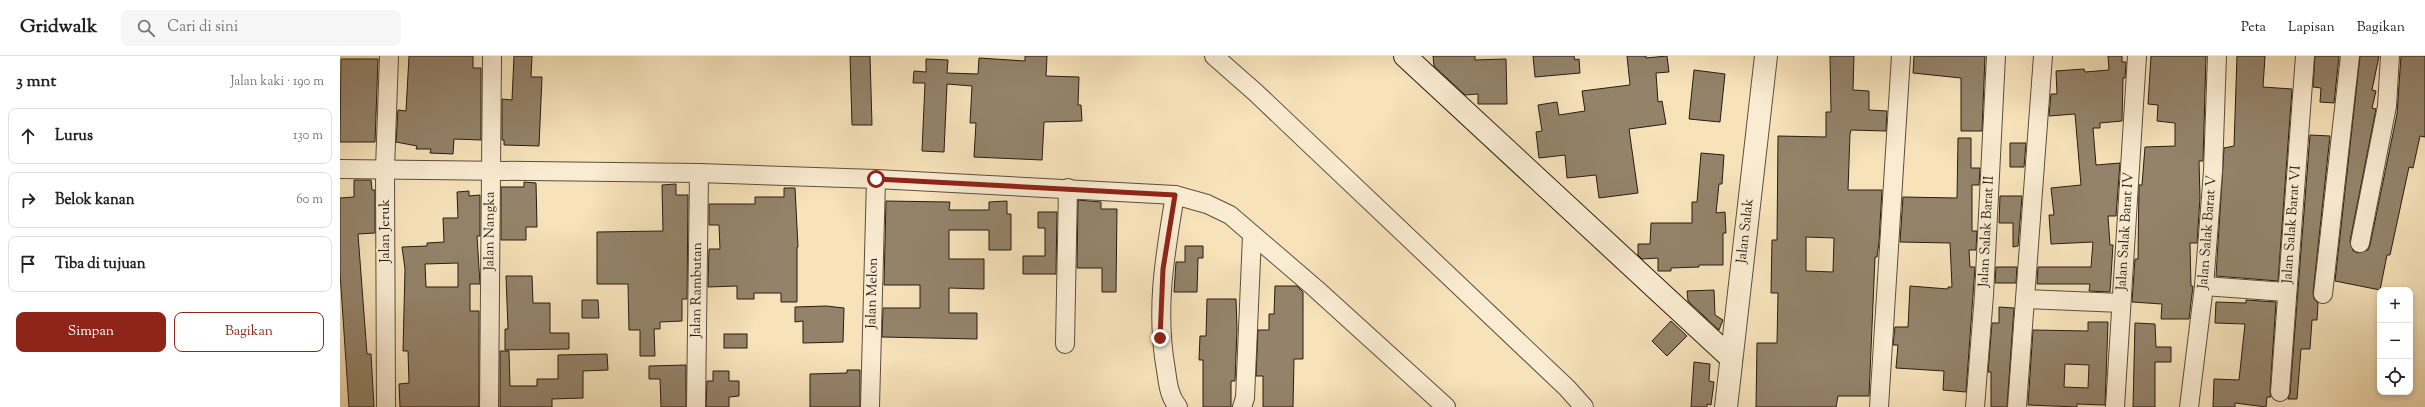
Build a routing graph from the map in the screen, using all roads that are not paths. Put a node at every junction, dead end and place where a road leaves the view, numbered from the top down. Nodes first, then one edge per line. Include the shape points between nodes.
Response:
1 (389, 56) edge
2 (492, 56) edge
3 (1214, 56) edge
4 (1405, 56) edge
5 (1766, 56) edge
6 (1901, 56) edge
7 (1996, 56) edge
8 (2043, 56) edge
9 (2137, 56) edge
10 (2217, 56) edge
11 (2305, 56) edge
12 (2350, 56) edge
13 (2390, 56) edge
14 (340, 169) edge
15 (385, 169) junction
16 (491, 170) junction
17 (699, 173) junction
18 (876, 179) junction
19 (1068, 188) junction
20 (1175, 195) junction
21 (1252, 236) junction
22 (2360, 243) dead end
23 (2204, 286) junction
24 (2286, 292) junction
25 (2323, 294) dead end
26 (2026, 299) junction
27 (2121, 303) junction
28 (1065, 344) dead end
29 (1731, 358) junction
30 (2280, 392) dead end
31 (386, 407) edge
32 (489, 407) edge
33 (696, 407) edge
34 (870, 407) edge
35 (1178, 407) edge
36 (1242, 407) edge
37 (1446, 407) edge
38 (1584, 407) edge
39 (1726, 407) edge
40 (1879, 407) edge
41 (1975, 407) edge
42 (2016, 407) edge
43 (2115, 407) edge
44 (2189, 407) edge

1 - 15 street, Jalan Jeruk
2 - 16 street, Jalan Nangka
3 - 38 street via 1562,382
4 - 29 main road
5 - 29 main road, Jalan Salak
6 - 40 street
7 - 41 street, Jalan Salak Barat II
8 - 26 street
9 - 27 street, Jalan Salak Barat IV
10 - 23 street, Jalan Salak Barat V via 2214,172
11 - 24 street, Jalan Salak Barat VI
12 - 25 street
13 - 22 street via 2387,106
14 - 15 street
15 - 16 street
15 - 31 street, Jalan Jeruk
16 - 17 street
16 - 32 street, Jalan Nangka
17 - 18 street
17 - 33 street, Jalan Rambutan
18 - 19 street
18 - 34 street, Jalan Melon
19 - 20 street
19 - 28 street
20 - 21 street via 1207,204 1230,215
20 - 35 street via 1163,269 1160,338 1171,399
21 - 36 street via 1245,398
21 - 37 street
23 - 24 street
23 - 44 street, Jalan Salak Barat V
24 - 30 street, Jalan Salak Barat VI
26 - 27 street
26 - 42 street
27 - 43 street, Jalan Salak Barat IV
29 - 39 main road, Jalan Salak

